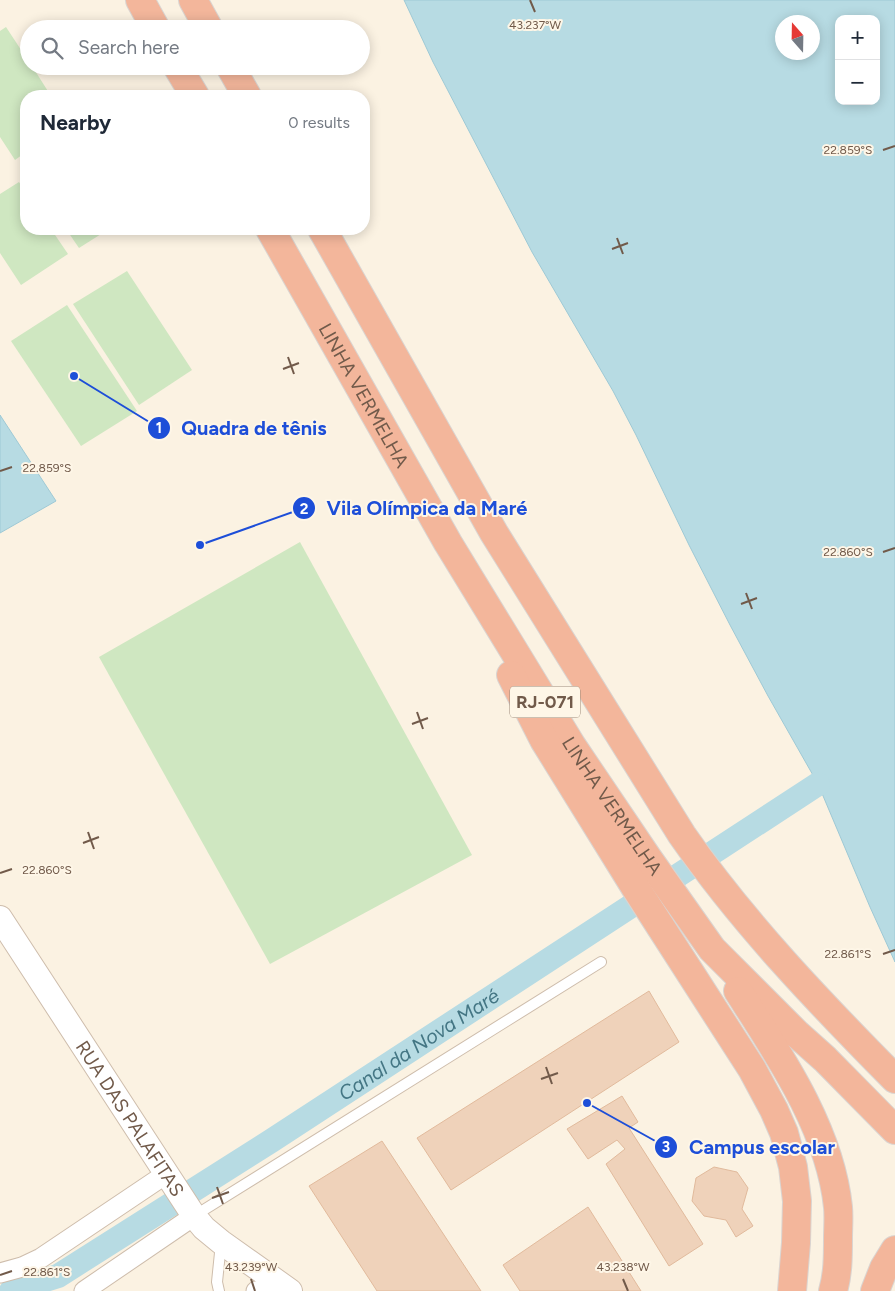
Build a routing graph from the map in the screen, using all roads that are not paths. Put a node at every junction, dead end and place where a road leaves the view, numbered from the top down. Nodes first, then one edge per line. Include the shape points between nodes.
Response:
1 (140, 0) edge
2 (193, 0) edge
3 (151, 20) edge
4 (204, 20) edge
5 (183, 75) edge
6 (235, 75) edge
7 (192, 90) edge
8 (244, 90) edge
9 (273, 235) edge
10 (325, 235) edge
11 (448, 543) junction
12 (0, 918) edge
13 (712, 949) junction
14 (600, 962) dead end
15 (895, 1079) edge
16 (895, 1130) edge
17 (170, 1179) junction
18 (190, 1211) junction
19 (221, 1242) junction
20 (895, 1250) edge
21 (0, 1273) edge
22 (286, 1288) edge
23 (84, 1291) edge
24 (219, 1291) edge
25 (256, 1291) edge
26 (792, 1291) edge
27 (833, 1291) edge
28 (875, 1291) edge

1 - 3 highway
2 - 4 highway
5 - 7 highway
6 - 8 highway
9 - 11 highway, LINHA VERMELHA / RJ-071
10 - 15 highway, RJ-071 via 494,533 682,835 782,963
11 - 13 highway, LINHA VERMELHA / RJ-071 via 572,746
11 - 26 highway via 544,740 752,1069 774,1110 793,1167 797,1201
12 - 17 street, RUA DAS PALAFITAS
13 - 16 highway, LINHA VERMELHA / RJ-071
13 - 27 highway via 795,1083 822,1145 838,1207 838,1256
14 - 18 lane
17 - 18 street, RUA DAS PALAFITAS
17 - 21 street via 41,1258
18 - 19 street, RUA DAS PALAFITAS
18 - 23 street
19 - 22 street, RUA DAS PALAFITAS
19 - 24 lane
20 - 28 highway
22 - 25 street

